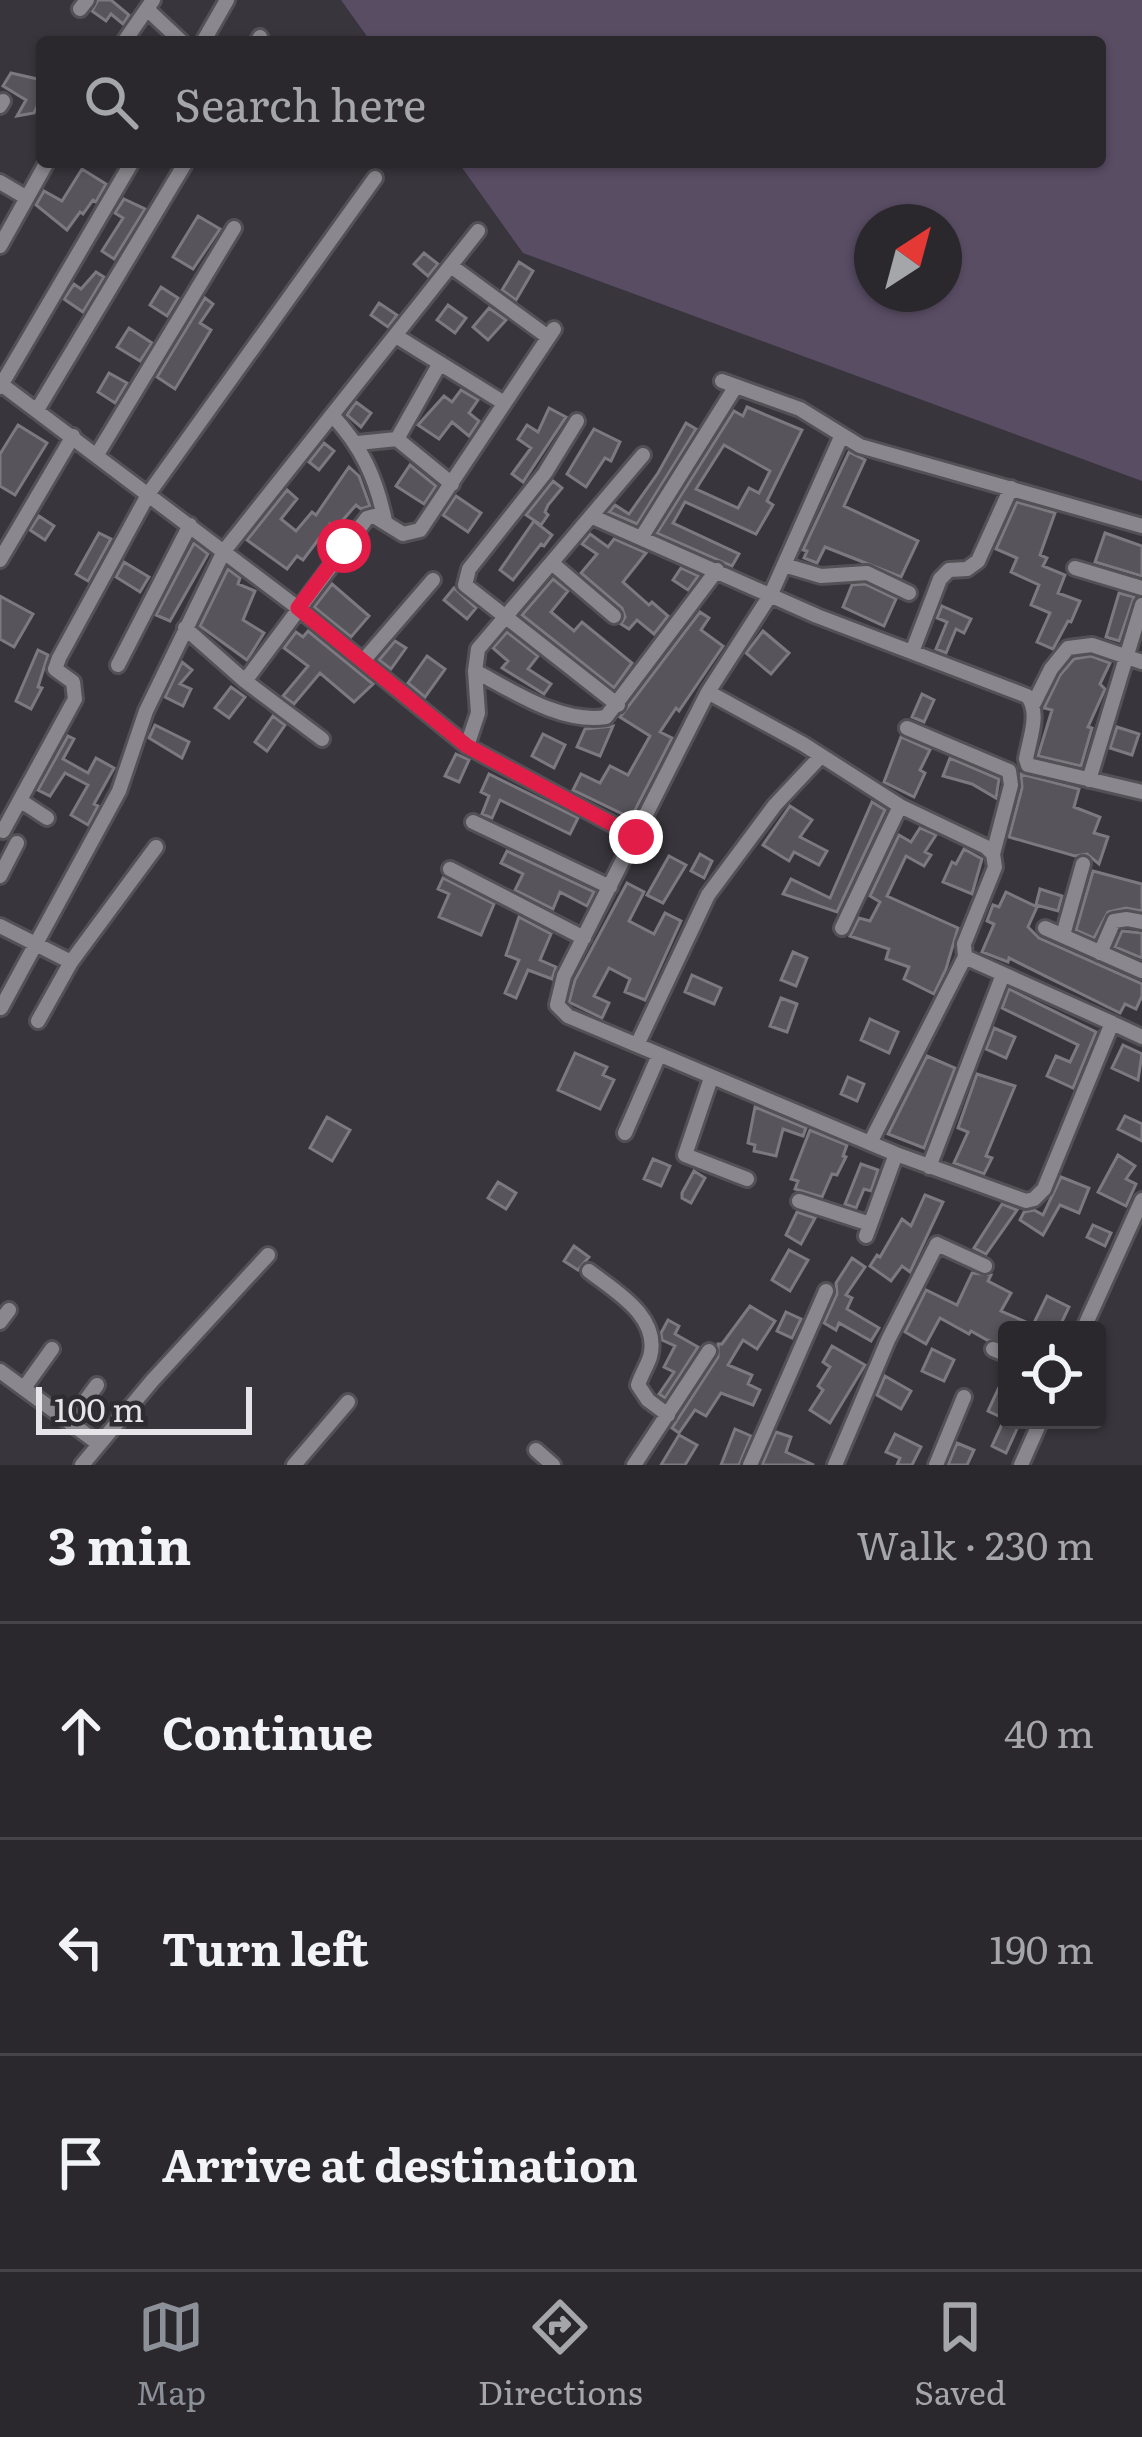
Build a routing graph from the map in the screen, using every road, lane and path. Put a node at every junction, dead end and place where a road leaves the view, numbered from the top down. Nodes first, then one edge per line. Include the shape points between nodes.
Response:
1 (227, 0) edge
2 (150, 5) edge
3 (128, 36) edge
4 (177, 36) edge
5 (206, 36) edge
6 (44, 168) edge
7 (128, 168) edge
8 (182, 168) edge
9 (375, 178) dead end
10 (0, 182) edge
11 (27, 198) junction
12 (234, 229) dead end
13 (478, 231) dead end
14 (0, 246) edge
15 (451, 266) junction
16 (396, 336) junction
17 (440, 363) junction
18 (1, 386) edge
19 (504, 404) junction
20 (37, 410) junction
21 (332, 415) junction
22 (577, 421) dead end
23 (73, 436) junction
24 (841, 437) junction
25 (397, 439) junction
26 (358, 443) junction
27 (98, 453) junction
28 (643, 454) dead end
29 (452, 484) junction
30 (1011, 488) junction
31 (149, 493) junction
32 (593, 517) junction
33 (385, 521) junction
34 (190, 525) junction
35 (1142, 526) edge
36 (641, 538) junction
37 (224, 550) junction
38 (0, 560) edge
39 (554, 564) junction
40 (784, 565) junction
41 (1076, 568) dead end
42 (717, 571) junction
43 (433, 580) dead end
44 (1142, 588) edge
45 (909, 592) dead end
46 (771, 594) junction
47 (1142, 605) edge
48 (298, 608) junction
49 (505, 616) junction
50 (614, 616) dead end
51 (185, 628) junction
52 (912, 652) junction
53 (1126, 656) junction
54 (363, 661) junction
55 (1142, 662) edge
56 (118, 665) dead end
57 (475, 671) junction
58 (245, 681) junction
59 (708, 692) junction
60 (1034, 704) junction
61 (618, 705) junction
62 (907, 728) dead end
63 (322, 739) dead end
64 (467, 746) junction
65 (821, 756) junction
66 (1089, 780) junction
67 (1142, 792) edge
68 (21, 801) junction
69 (900, 806) junction
70 (47, 818) dead end
71 (473, 822) dead end
72 (3, 831) dead end
73 (636, 837) junction
74 (16, 843) dead end
75 (156, 847) dead end
76 (993, 854) junction
77 (1082, 864) dead end
78 (450, 869) dead end
79 (0, 876) edge
80 (610, 886) junction
81 (1142, 922) edge
82 (0, 926) edge
83 (842, 928) dead end
84 (1045, 928) dead end
85 (1063, 935) junction
86 (584, 938) junction
87 (36, 944) junction
88 (1100, 953) junction
89 (965, 957) junction
90 (71, 962) junction
91 (1142, 971) edge
92 (1002, 977) junction
93 (1, 1008) edge
94 (38, 1021) dead end
95 (1112, 1024) junction
96 (1142, 1037) edge
97 (637, 1045) junction
98 (659, 1055) junction
99 (711, 1078) junction
100 (625, 1133) dead end
101 (870, 1143) junction
102 (896, 1154) junction
103 (928, 1167) junction
104 (747, 1179) dead end
105 (1142, 1200) edge
106 (799, 1201) dead end
107 (268, 1255) dead end
108 (985, 1266) dead end
109 (589, 1271) dead end
110 (826, 1291) dead end
111 (1087, 1321) edge
112 (52, 1349) dead end
113 (709, 1351) dead end
114 (0, 1371) edge
115 (97, 1385) dead end
116 (24, 1388) junction
117 (964, 1396) dead end
118 (348, 1402) dead end
119 (668, 1414) junction
120 (70, 1422) junction
121 (1037, 1429) edge
122 (99, 1444) junction
123 (536, 1450) dead end
124 (82, 1465) edge
125 (294, 1465) edge
126 (553, 1465) edge
127 (634, 1465) edge
128 (750, 1465) edge
129 (835, 1465) edge
130 (936, 1465) edge
131 (1021, 1465) edge

1 - 5 street
2 - 3 street
2 - 4 street
6 - 11 street
7 - 18 street
8 - 20 street
9 - 31 street
10 - 11 street
11 - 14 street
12 - 27 street
13 - 15 street
15 - 16 street
15 - 19 street via 551,333
16 - 17 street
16 - 21 street
17 - 19 street
17 - 25 street
18 - 20 street
19 - 29 street
20 - 23 street
21 - 26 street
21 - 37 street
22 - 49 street via 465,578
23 - 27 street
23 - 38 street
24 - 30 street
24 - 36 street via 800,409 729,383
24 - 40 street
25 - 26 street
25 - 29 street
26 - 33 street
27 - 31 street
28 - 32 street
29 - 33 street via 420,530 403,534
30 - 35 street
30 - 52 street via 978,561 940,579
31 - 34 street
31 - 68 street via 59,658 56,669 73,682 75,699
32 - 36 street
32 - 39 street
33 - 48 street via 367,518
34 - 37 street
34 - 56 street
36 - 42 street
37 - 48 street
37 - 51 street
39 - 49 street
39 - 50 street
40 - 45 street via 821,576 867,573
40 - 46 street
41 - 44 street
42 - 46 street
42 - 61 street
43 - 54 street
46 - 52 street
46 - 59 street
47 - 53 street
48 - 54 street
48 - 58 street
49 - 57 street via 478,649
49 - 61 street
51 - 58 street
51 - 87 street via 119,791
52 - 60 street
53 - 55 street
53 - 60 street via 1092,645 1068,648
53 - 66 street
54 - 64 street
57 - 61 street via 566,713 606,717
57 - 64 street via 478,713
58 - 63 street
59 - 65 street
59 - 73 street
60 - 66 street via 1028,765
62 - 76 street via 1009,771
64 - 73 street
65 - 69 street
65 - 97 street via 708,895
66 - 67 street
68 - 70 street
68 - 72 street
69 - 76 street
69 - 83 street
71 - 80 street
73 - 80 street
74 - 79 street
75 - 90 street
76 - 89 street
77 - 85 street
78 - 86 street
80 - 86 street
81 - 88 street via 1114,922
82 - 87 street
84 - 85 street
85 - 88 street
86 - 97 street via 557,1005
87 - 90 street
87 - 93 street
88 - 91 street
89 - 92 street
89 - 101 street
90 - 94 street
92 - 95 street
92 - 103 street
95 - 96 street
95 - 103 street via 1034,1199
97 - 98 street
98 - 99 street
98 - 100 street
99 - 101 street
99 - 104 street via 685,1155
101 - 102 street
102 - 103 street
102 - 106 street via 868,1230
105 - 111 street
107 - 122 street
108 - 129 street via 937,1244
109 - 119 street via 647,1326 652,1350 638,1384
110 - 128 street
112 - 116 street
113 - 119 street
114 - 116 street
115 - 120 street
116 - 120 street
117 - 130 street
118 - 125 street
119 - 127 street
120 - 122 street
121 - 131 street
122 - 124 street
123 - 126 street

